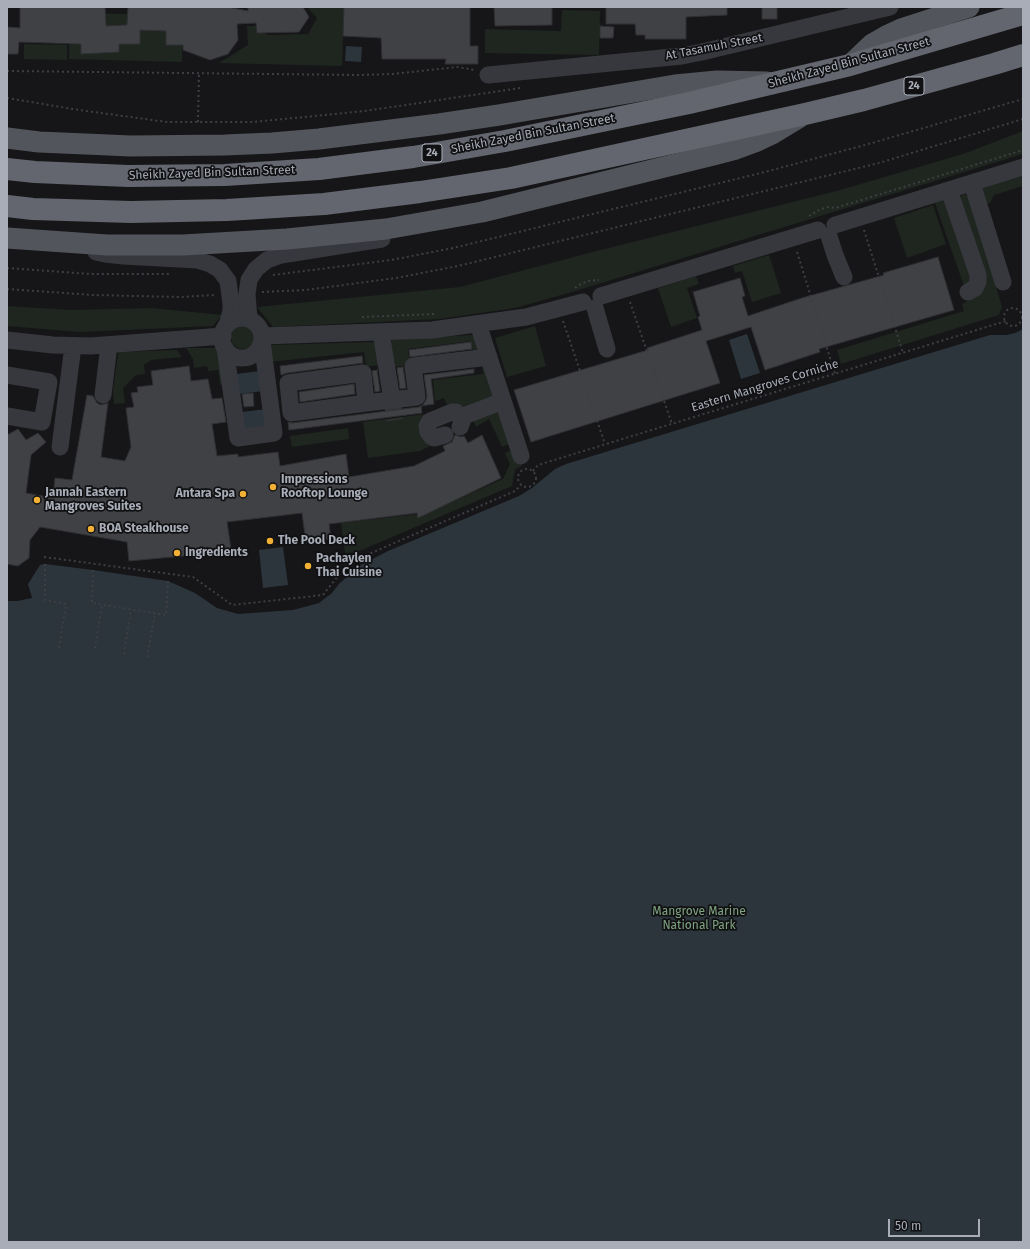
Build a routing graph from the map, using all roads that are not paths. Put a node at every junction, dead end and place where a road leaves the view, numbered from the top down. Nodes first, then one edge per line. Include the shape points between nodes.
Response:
1 (890, 7) edge
2 (969, 7) edge
3 (1023, 14) edge
4 (1023, 55) edge
5 (850, 65) junction
6 (488, 75) road end
7 (780, 82) junction
8 (805, 114) junction
9 (7, 138) edge
10 (1023, 167) edge
11 (7, 169) edge
12 (972, 183) junction
13 (949, 190) junction
14 (7, 206) edge
15 (434, 221) junction
16 (823, 227) junction
17 (7, 238) edge
18 (69, 243) junction
19 (844, 277) dead end
20 (1003, 282) dead end
21 (968, 292) dead end
22 (595, 296) junction
23 (249, 319) junction
24 (478, 324) junction
25 (381, 332) junction
26 (225, 336) junction
27 (262, 339) junction
28 (7, 340) edge
29 (109, 345) junction
30 (73, 346) junction
31 (607, 349) dead end
32 (489, 357) junction
33 (7, 375) edge
34 (391, 394) tunnel mouth
35 (103, 395) dead end
36 (289, 397) junction
37 (270, 399) junction
38 (503, 401) junction
39 (366, 403) junction
40 (7, 416) edge
41 (455, 426) dead end
42 (60, 447) dead end
43 (521, 456) dead end

1 - 6 street, At Tasamuh Street via 688,55
2 - 5 main road via 901,28 872,44
3 - 5 highway, Sheikh Zayed Bin Sultan Street / 24
4 - 8 highway, 24
5 - 7 highway, Sheikh Zayed Bin Sultan Street / 24
7 - 9 main road via 738,80 675,84 499,116 272,143 131,146
7 - 11 highway, Sheikh Zayed Bin Sultan Street / 24 via 505,141 319,169 225,175 128,176
8 - 14 highway, 24 via 511,178 324,204 131,212
8 - 15 main road via 772,134 736,149 489,210
10 - 12 street
12 - 13 street
12 - 20 street
13 - 16 street
13 - 21 street via 978,275 975,288
15 - 18 main road via 338,235 235,243
15 - 23 street via 392,236 281,255 267,260 256,268 249,280
16 - 19 street
16 - 22 street via 626,289
17 - 18 main road
18 - 26 street via 106,254 197,260 210,264 220,270 228,281 231,311
22 - 24 street via 526,317
22 - 31 street
23 - 26 street via 237,319
23 - 27 street via 259,327
24 - 25 street via 432,330
24 - 32 street
25 - 27 street
25 - 34 street
26 - 27 street via 230,353 241,358 258,350
26 - 29 street
26 - 37 street via 238,438 274,433
27 - 37 street
28 - 30 street
29 - 30 street
29 - 35 street
30 - 42 street
32 - 38 street
32 - 39 street via 413,366 417,397
33 - 40 street via 48,382 42,422
36 - 37 street
36 - 39 street via 291,413
36 - 39 street via 288,383 362,373
38 - 41 street
38 - 43 street

